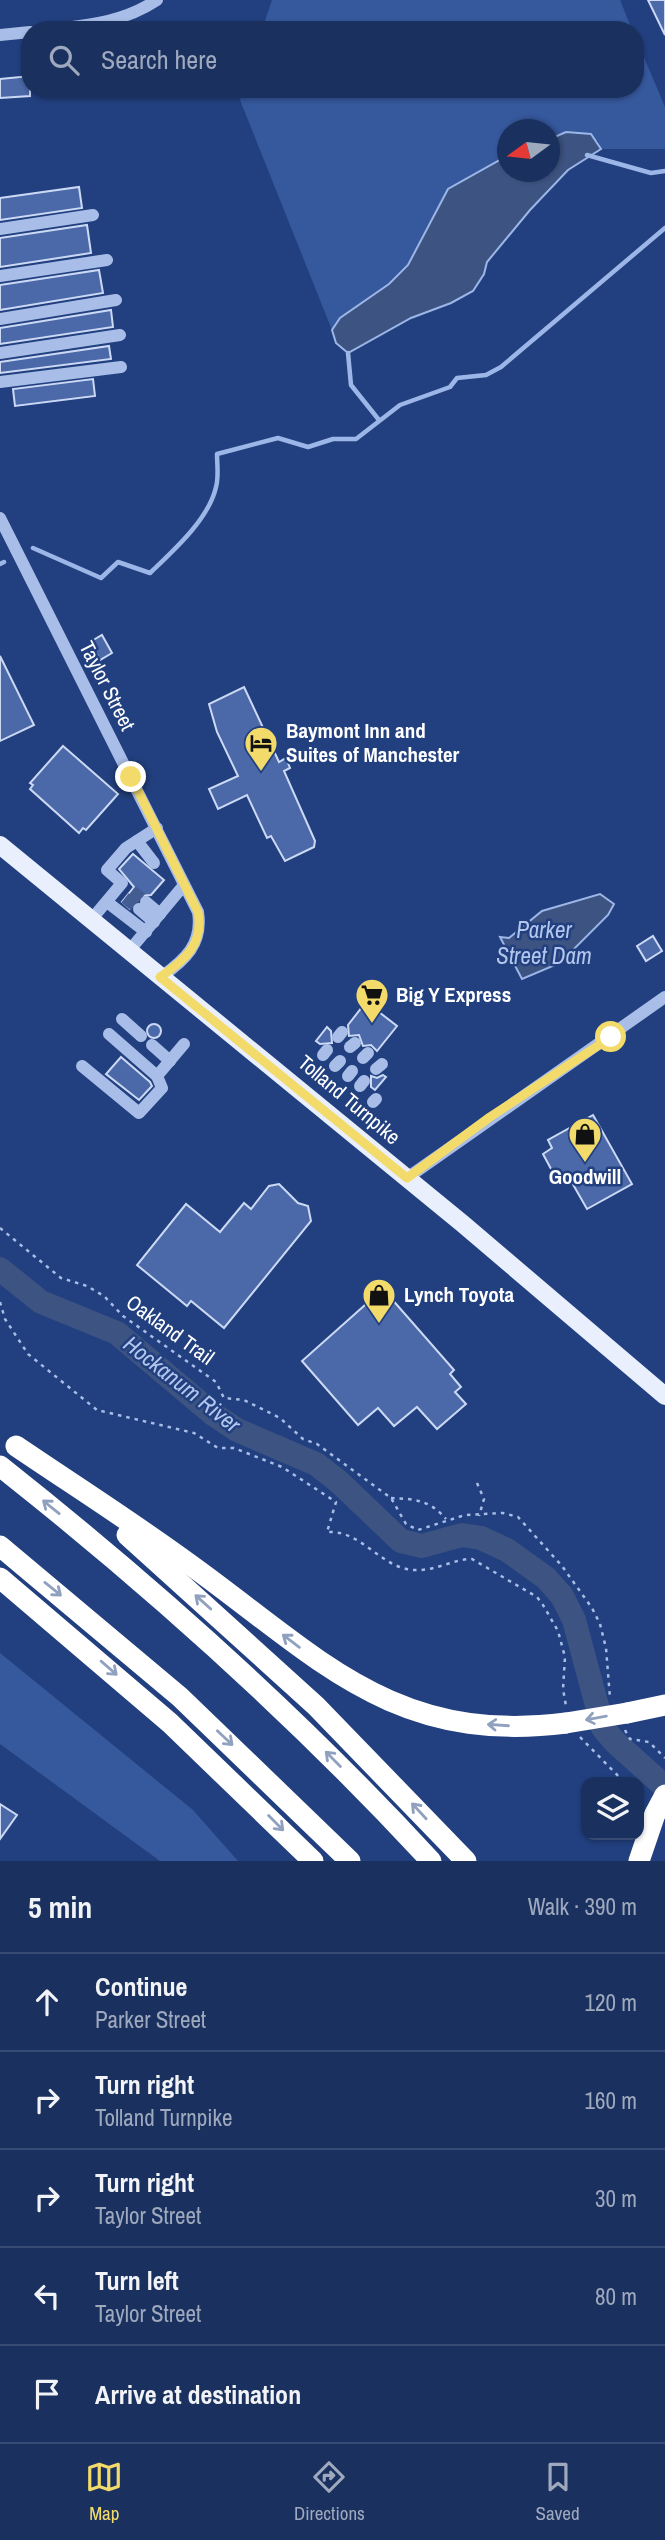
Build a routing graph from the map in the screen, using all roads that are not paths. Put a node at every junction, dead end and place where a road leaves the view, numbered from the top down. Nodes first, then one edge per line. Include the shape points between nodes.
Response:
1 (157, 0) edge
2 (114, 21) edge
3 (21, 33) edge
4 (0, 35) edge
5 (93, 215) dead end
6 (0, 229) edge
7 (107, 260) dead end
8 (0, 276) edge
9 (116, 300) dead end
10 (0, 319) edge
11 (120, 335) dead end
12 (0, 353) edge
13 (121, 367) dead end
14 (0, 382) edge
15 (0, 518) edge
16 (157, 828) junction
17 (137, 841) junction
18 (0, 845) edge
19 (154, 863) dead end
20 (184, 886) junction
21 (107, 902) junction
22 (143, 906) tunnel mouth
23 (91, 920) junction
24 (153, 922) junction
25 (129, 951) junction
26 (160, 977) junction
27 (665, 997) edge
28 (122, 1019) dead end
29 (109, 1034) dead end
30 (141, 1036) dead end
31 (184, 1044) dead end
32 (152, 1045) dead end
33 (170, 1061) junction
34 (82, 1066) dead end
35 (156, 1076) junction
36 (407, 1178) junction
37 (665, 1396) edge
38 (8, 1440) edge
39 (0, 1466) edge
40 (0, 1546) edge
41 (0, 1578) edge
42 (665, 1705) edge
43 (665, 1795) edge
44 (313, 1861) edge
45 (350, 1861) edge
46 (431, 1861) edge
47 (466, 1861) edge
48 (639, 1861) edge

1 - 2 street
3 - 4 street
5 - 6 street
7 - 8 street
9 - 10 street
11 - 12 street
13 - 14 street
15 - 16 street, Taylor Street
16 - 17 street
16 - 20 street, Taylor Street
17 - 19 street
17 - 21 street via 107,870 124,891
18 - 23 main road, Tolland Turnpike
20 - 24 street
20 - 26 street, Taylor Street via 201,928 196,945
21 - 23 street
21 - 24 street
22 - 24 street
23 - 25 main road, Tolland Turnpike
24 - 25 street
25 - 26 main road, Tolland Turnpike
26 - 36 main road, Tolland Turnpike
27 - 36 street
28 - 30 street
29 - 35 street
31 - 33 street
32 - 33 street
33 - 35 street
34 - 35 street via 139,1113 162,1088
36 - 37 main road, Tolland Turnpike
42 -> 38 highway, bridge via 569,1724 501,1726 455,1721 404,1707 327,1667 192,1565
47 -> 38 highway via 259,1652 129,1537
46 -> 39 highway via 228,1659
40 -> 45 highway via 172,1689
41 -> 44 highway via 153,1707
43 - 48 highway, bridge

